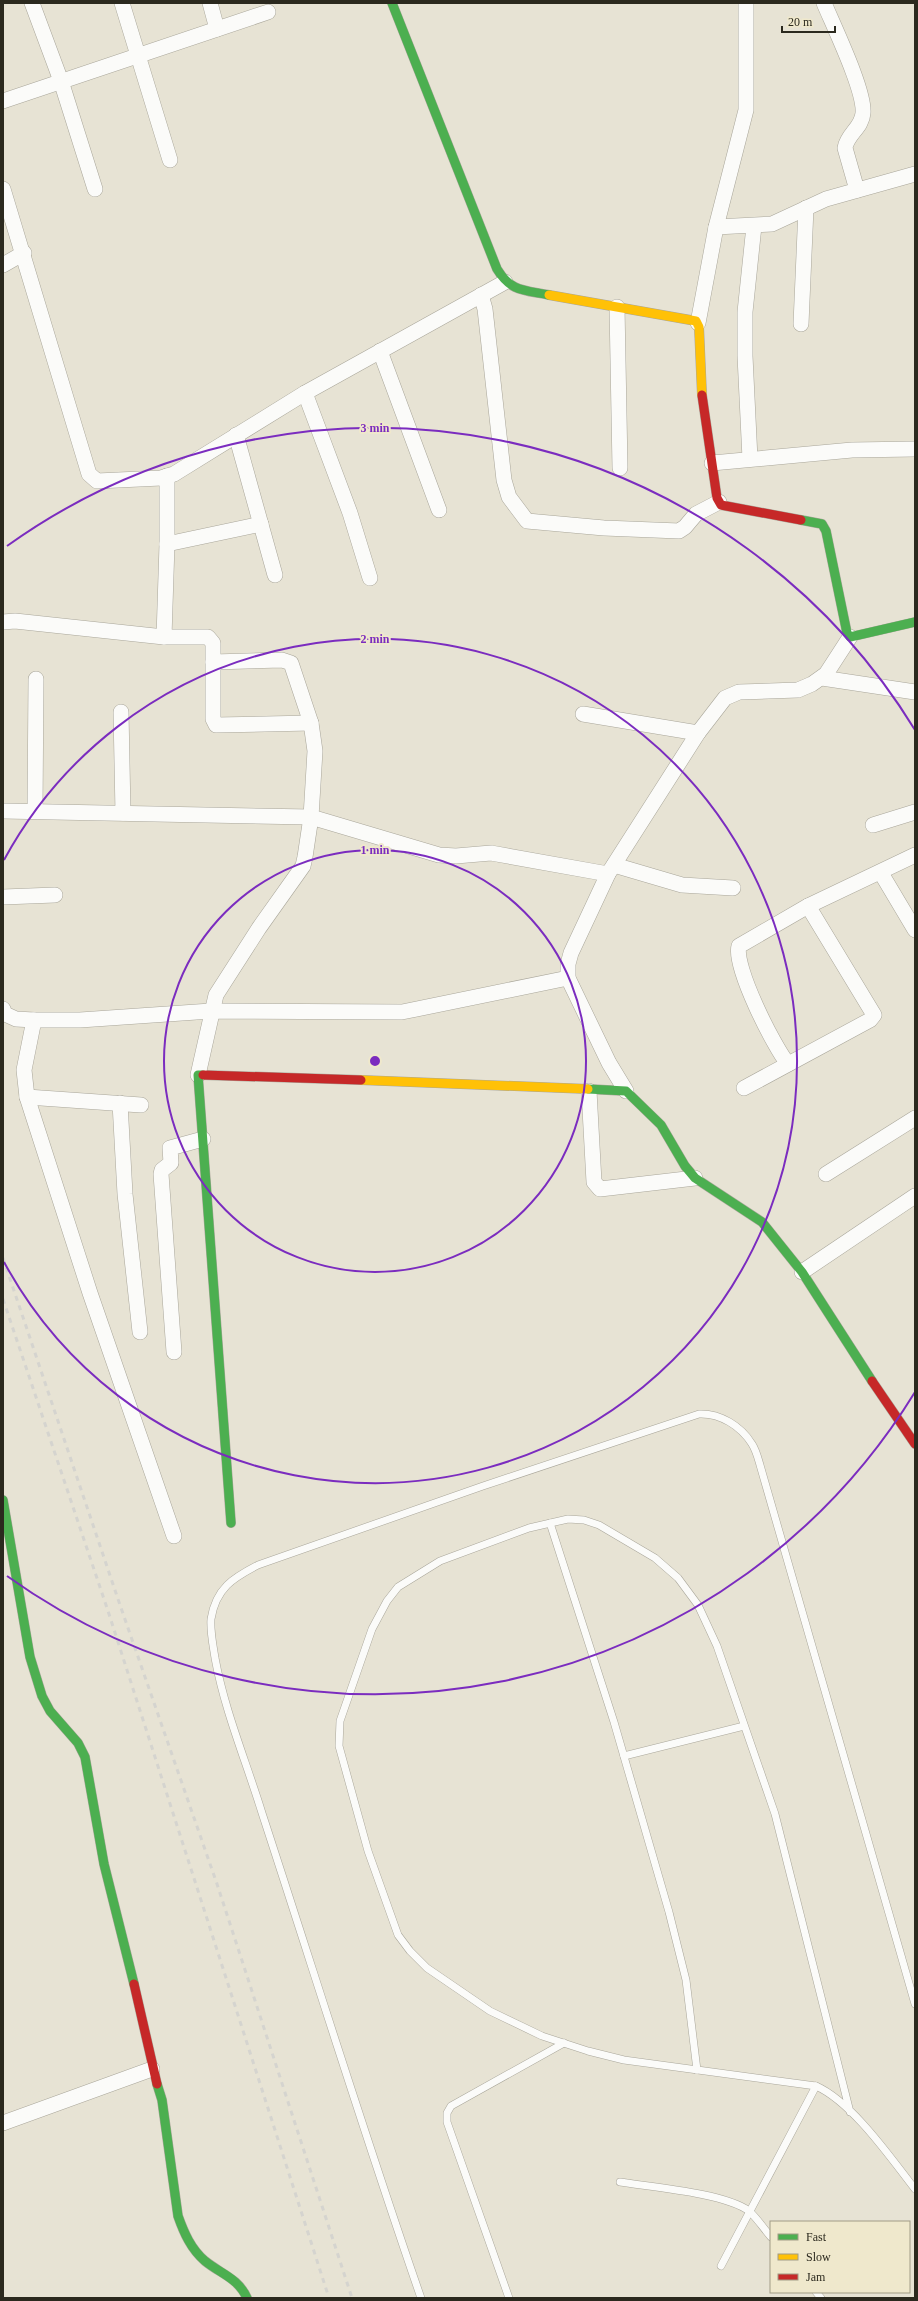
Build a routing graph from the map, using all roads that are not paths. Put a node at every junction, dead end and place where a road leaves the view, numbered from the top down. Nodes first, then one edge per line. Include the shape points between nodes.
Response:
1 (32, 3) edge
2 (122, 3) edge
3 (210, 3) edge
4 (392, 3) edge
5 (746, 3) edge
6 (824, 3) edge
7 (268, 12) dead end
8 (217, 29) junction
9 (137, 56) junction
10 (60, 81) junction
11 (3, 101) edge
12 (170, 160) dead end
13 (915, 174) edge
14 (3, 189) edge
15 (95, 189) dead end
16 (857, 190) junction
17 (806, 208) junction
18 (754, 226) junction
19 (716, 227) junction
20 (24, 253) junction
21 (3, 265) edge
22 (505, 282) junction
23 (481, 295) junction
24 (617, 307) junction
25 (698, 323) junction
26 (800, 324) dead end
27 (380, 351) junction
28 (305, 393) junction
29 (236, 435) junction
30 (915, 449) edge
31 (750, 459) junction
32 (712, 462) junction
33 (620, 468) dead end
34 (167, 476) junction
35 (719, 502) junction
36 (439, 510) dead end
37 (261, 524) junction
38 (168, 544) junction
39 (275, 575) dead end
40 (370, 578) dead end
41 (3, 622) edge
42 (915, 622) edge
43 (164, 637) junction
44 (850, 637) junction
45 (213, 662) junction
46 (822, 678) junction
47 (36, 679) dead end
48 (915, 692) edge
49 (121, 712) dead end
50 (583, 714) dead end
51 (311, 724) junction
52 (698, 733) junction
53 (3, 811) edge
54 (35, 811) junction
55 (915, 812) edge
56 (123, 813) junction
57 (311, 817) junction
58 (873, 825) dead end
59 (915, 855) edge
60 (611, 869) junction
61 (880, 873) junction
62 (733, 888) dead end
63 (55, 894) dead end
64 (3, 897) edge
65 (808, 906) junction
66 (915, 930) edge
67 (568, 978) junction
68 (3, 1009) edge
69 (211, 1012) junction
70 (34, 1020) junction
71 (9, 1021) edge
72 (788, 1064) junction
73 (198, 1075) junction
74 (744, 1088) dead end
75 (589, 1090) junction
76 (626, 1091) junction
77 (27, 1097) junction
78 (120, 1103) junction
79 (141, 1105) dead end
80 (915, 1118) edge
81 (203, 1139) junction
82 (826, 1174) dead end
83 (695, 1178) junction
84 (915, 1196) edge
85 (802, 1272) junction
86 (140, 1332) dead end
87 (174, 1352) dead end
88 (915, 1444) edge
89 (3, 1500) edge
90 (231, 1523) dead end
91 (550, 1523) junction
92 (174, 1536) dead end
93 (3, 1557) edge
94 (13, 1557) junction
95 (744, 1726) junction
96 (624, 1756) junction
97 (915, 2004) edge
98 (564, 2043) junction
99 (152, 2069) junction
100 (697, 2070) junction
101 (816, 2086) junction
102 (850, 2112) junction
103 (3, 2123) edge
104 (620, 2182) dead end
105 (915, 2189) edge
106 (749, 2212) junction
107 (770, 2236) edge
108 (721, 2266) dead end
109 (246, 2298) edge
110 (422, 2298) edge
111 (509, 2298) edge

1 - 10 street
2 - 9 street
3 - 8 street
4 - 22 street via 497,269
5 - 19 street via 746,110
6 - 16 street via 862,97 862,119 846,142 845,148
7 - 8 street
8 - 9 street
9 - 10 street
9 - 12 street
10 - 11 street
10 - 15 street
13 - 16 street
14 - 20 street
16 - 17 street
17 - 18 street via 772,224
17 - 26 street
18 - 19 street
18 - 31 street via 745,312
19 - 25 street
20 - 21 street
20 - 34 street via 89,474 97,481
22 - 23 street
22 - 24 street via 516,289
23 - 27 street
23 - 35 street via 485,309 504,480 509,497 527,521 679,531 696,514
24 - 25 street via 695,320
24 - 33 street
25 - 32 street via 700,382
27 - 28 street
27 - 36 street
28 - 29 street
28 - 40 street via 350,513
29 - 34 street
29 - 37 street
30 - 31 street via 852,450
31 - 32 street
32 - 35 street
34 - 38 street
35 - 44 street via 727,508 822,524 826,531 847,633
37 - 38 street
37 - 39 street
38 - 43 street
41 - 43 street via 15,621
42 - 44 street
43 - 45 street via 208,637 213,643
44 - 46 street
45 - 51 street via 288,660
45 - 51 street via 213,718 218,726
46 - 48 street
46 - 52 street via 798,690 732,694 725,698
47 - 54 street
49 - 56 street
50 - 52 street
51 - 57 street via 315,751
52 - 60 street
53 - 54 street
54 - 56 street
55 - 58 street
56 - 57 street
57 - 60 street via 439,855 491,853
57 - 69 street via 303,866 216,995
59 - 61 street
60 - 62 street via 682,885
60 - 67 street via 571,953
61 - 65 street
61 - 66 street
63 - 64 street
65 - 72 street via 742,943 738,951 740,968 753,998
65 - 72 street via 874,1016
67 - 69 street via 402,1012
67 - 76 street via 609,1063
68 - 71 street
69 - 70 street via 80,1020
69 - 73 street
70 - 71 street
70 - 77 street via 24,1070
72 - 74 street
73 - 75 street via 443,1082
73 - 81 street
75 - 76 street
75 - 83 street via 594,1182 597,1187 600,1189
76 - 83 street via 660,1125
77 - 78 street
77 - 92 street via 90,1293
78 - 79 street
78 - 86 street via 125,1194
80 - 82 street
81 - 87 street via 170,1148 171,1163 161,1174
81 - 90 street
83 - 85 street via 762,1222
84 - 85 street
85 - 88 street
89 - 94 street
91 - 95 lane via 568,1519 600,1525 655,1558 678,1578 698,1605 717,1646
91 - 96 lane
91 - 98 lane via 528,1528 440,1560 398,1587 372,1629 340,1721 338,1737 368,1850 398,1935 427,1968 476,2002 542,2036
93 - 94 lane
94 - 99 street via 30,1657 42,1696 50,1712 78,1743 85,1757 104,1864 152,2058
95 - 96 lane
95 - 102 lane via 774,1814
96 - 100 lane via 686,1980
97 - 110 lane via 760,1465 752,1444 731,1423 710,1414 699,1414 258,1565 232,1579 214,1605 211,1621 218,1676 228,1714
98 - 100 lane via 624,2060
98 - 111 lane via 452,2106 447,2113 446,2122
99 - 103 street
99 - 109 street via 162,2100 178,2216 184,2234 192,2248 212,2266 234,2279
100 - 101 lane
101 - 102 lane via 827,2091
101 - 106 lane
102 - 105 lane via 879,2143
104 - 106 lane via 699,2194 737,2204
106 - 107 lane
106 - 108 lane

